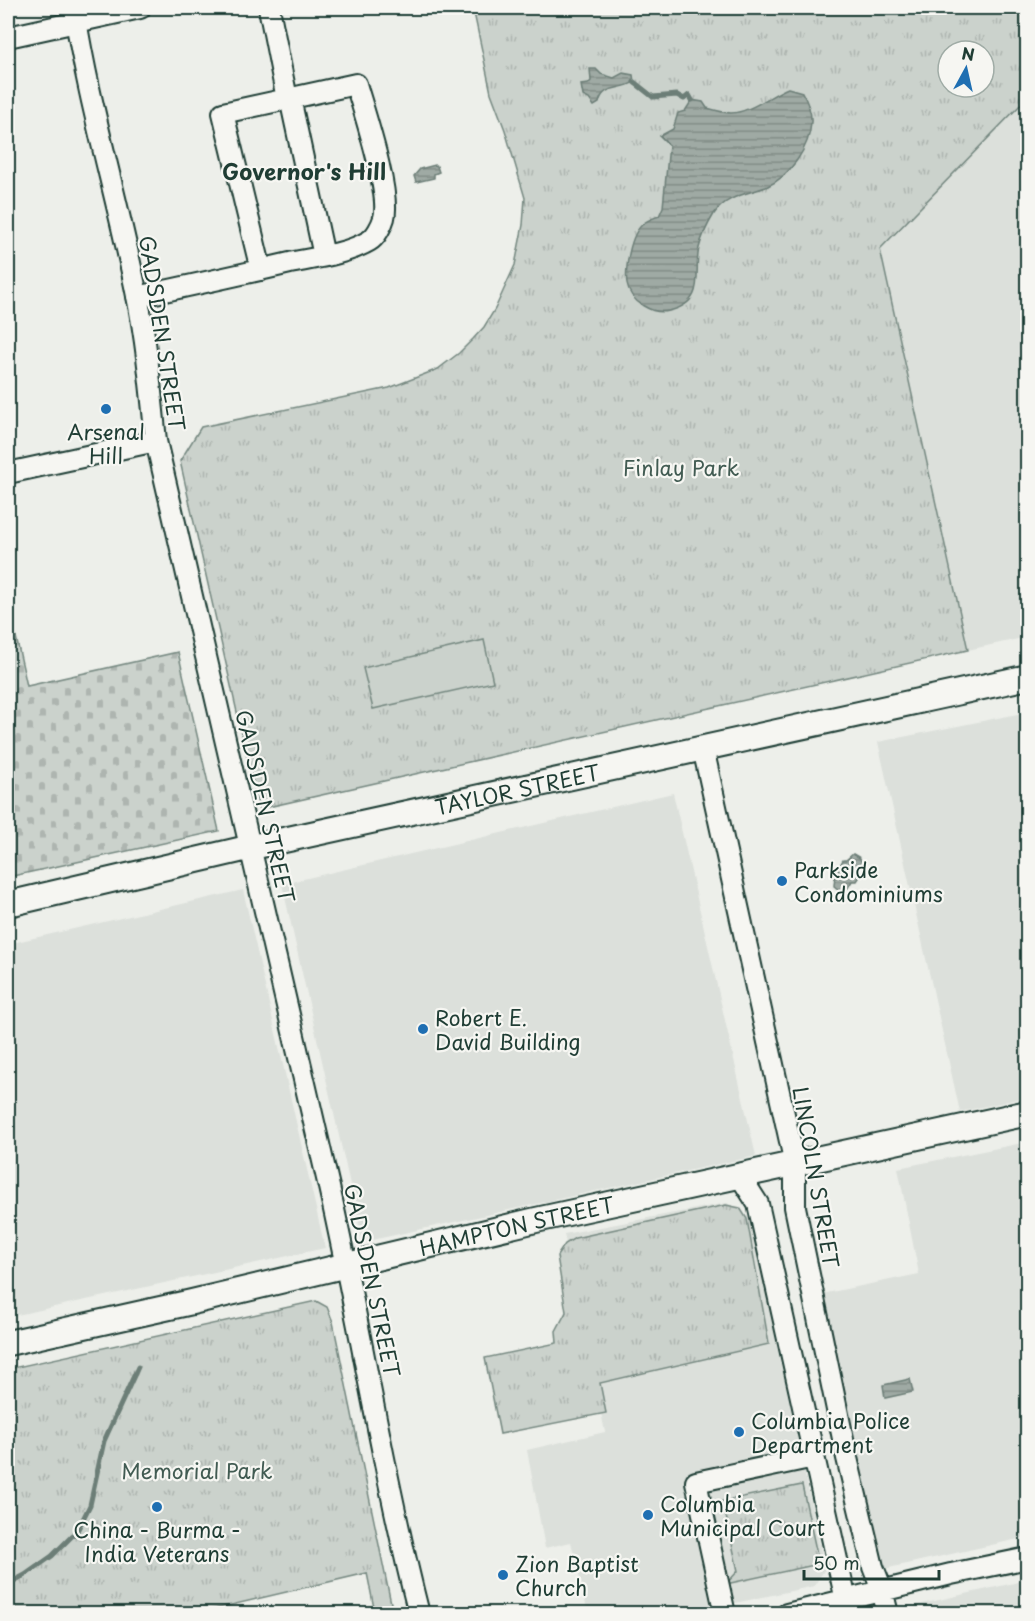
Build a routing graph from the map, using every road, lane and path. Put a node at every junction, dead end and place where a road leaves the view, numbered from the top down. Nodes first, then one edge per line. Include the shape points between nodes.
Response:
1 (140, 8) edge
2 (269, 8) edge
3 (75, 15) edge
4 (8, 37) edge
5 (288, 98) junction
6 (324, 256) junction
7 (261, 270) junction
8 (137, 297) junction
9 (156, 441) junction
10 (8, 473) edge
11 (1028, 677) edge
12 (703, 748) junction
13 (252, 847) junction
14 (8, 904) edge
15 (1028, 1113) edge
16 (795, 1164) junction
17 (740, 1176) junction
18 (347, 1266) junction
19 (8, 1343) edge
20 (814, 1457) junction
21 (1028, 1558) edge
22 (882, 1590) junction
23 (847, 1606) edge
24 (419, 1614) edge
25 (725, 1614) edge
26 (787, 1614) edge
27 (888, 1614) edge

1 - 3 street
2 - 5 street
3 - 4 street
3 - 8 street, GADSDEN STREET
5 - 6 street
5 - 6 street via 356,84 383,187 384,219 372,240
5 - 7 street via 224,114
6 - 7 street
7 - 8 street
8 - 9 street, GADSDEN STREET
9 - 10 street
9 - 13 street, GADSDEN STREET
11 - 12 main road, TAYLOR STREET
12 - 13 main road, TAYLOR STREET
12 - 16 street, LINCOLN STREET
13 - 14 main road, TAYLOR STREET
13 - 18 street, GADSDEN STREET
15 - 16 main road, HAMPTON STREET
16 - 17 main road, HAMPTON STREET
16 - 22 street, LINCOLN STREET via 797,1219 847,1458
17 - 18 main road, HAMPTON STREET
17 - 20 street via 758,1204
18 - 19 main road, HAMPTON STREET
18 - 24 street, GADSDEN STREET via 395,1514
20 - 23 street
20 - 25 street via 696,1482
21 - 22 street
22 - 23 street
22 - 27 street, LINCOLN STREET
23 - 26 street

